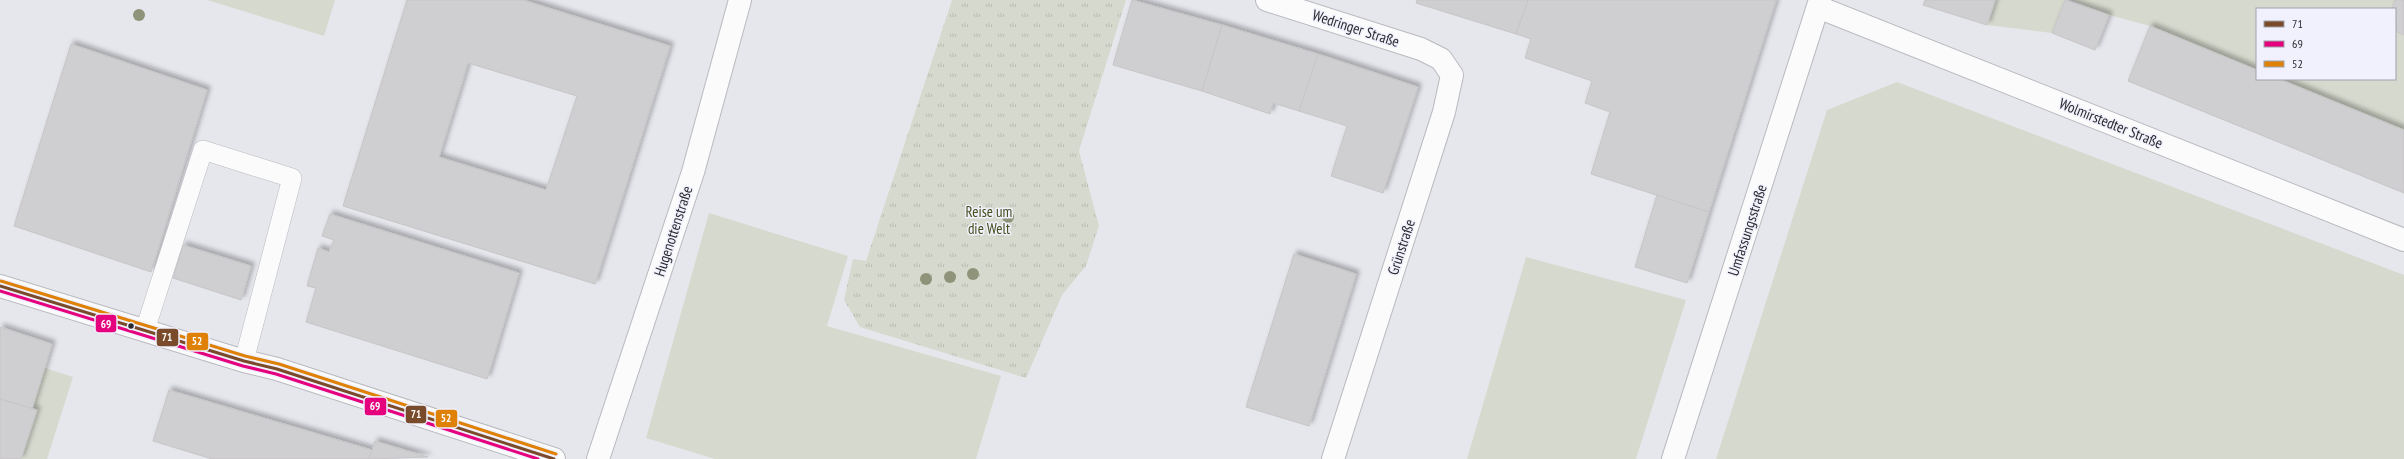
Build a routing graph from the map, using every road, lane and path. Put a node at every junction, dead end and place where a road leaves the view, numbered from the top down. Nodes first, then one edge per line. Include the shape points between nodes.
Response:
1 (740, 0) edge
2 (1267, 0) edge
3 (1819, 4) edge
4 (1421, 49) joint
5 (2404, 240) edge
6 (0, 286) edge
7 (145, 330) junction
8 (244, 361) junction
9 (554, 459) edge
10 (598, 459) edge
11 (1333, 459) edge
12 (1673, 459) edge

1 - 10 street, Hugenottenstraße via 693,172
2 - 4 street, Wedringer Straße
3 - 5 street, Wolmirstedter Straße
3 - 12 street, Umfassungsstraße
4 - 11 street, Grünstraße via 1436,55 1449,67 1452,83
6 - 7 street
7 - 8 street
7 - 8 lane via 203,150 292,178
8 - 9 street via 277,369

